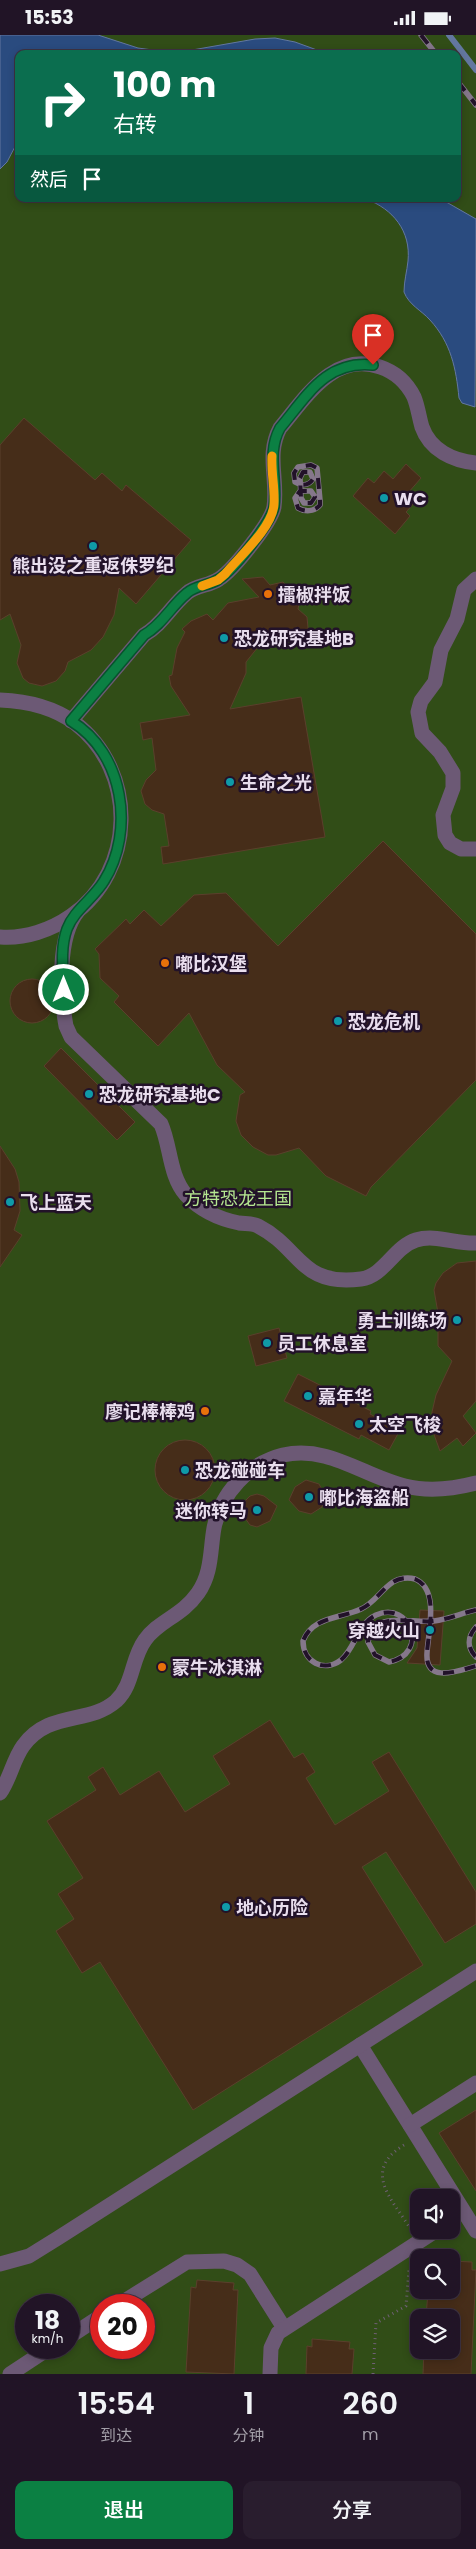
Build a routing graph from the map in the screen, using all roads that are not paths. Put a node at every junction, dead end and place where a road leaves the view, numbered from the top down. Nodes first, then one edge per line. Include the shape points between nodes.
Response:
1 (476, 463) edge
2 (476, 579) edge
3 (0, 700) edge
4 (71, 721) junction
5 (476, 849) edge
6 (78, 911) junction
7 (0, 937) edge
8 (476, 1243) edge
9 (476, 1483) edge
10 (0, 1793) edge
11 (476, 1971) edge
12 (360, 2045) junction
13 (476, 2083) edge
14 (414, 2131) junction
15 (464, 2213) junction
16 (460, 2215) edge
17 (476, 2231) edge
18 (423, 2239) edge
19 (0, 2264) edge
20 (136, 2294) edge
21 (284, 2328) junction
22 (33, 2359) edge
23 (10, 2374) edge
24 (270, 2374) edge

1 - 4 lane via 448,457 429,439 422,428 414,397 392,372 361,364 340,367 328,374 275,437 272,459 274,505 266,525 225,574 190,590 156,628 144,635
2 - 5 lane via 464,590 457,619 441,650 435,682 421,701 418,718 422,733 440,752 452,773 453,788 443,815 445,835 450,843 461,849
3 - 4 lane via 39,705
4 - 6 lane via 89,736 111,768 121,806 122,825 113,864 104,881
6 - 7 lane via 45,931
6 - 8 lane via 70,921 63,944 66,1026 71,1037 161,1124 178,1182 198,1205 224,1219 255,1224 269,1232 307,1269 320,1277 336,1280 364,1279 380,1270 414,1240 436,1238
9 - 10 lane via 441,1490 405,1487 340,1459 310,1454 285,1455 249,1471 222,1505 214,1530 210,1566 199,1592 183,1611 145,1640 125,1691 104,1709 53,1723 32,1737 24,1745
11 - 12 lane
12 - 14 lane
12 - 19 lane via 51,2243 29,2256
13 - 14 lane
14 - 15 lane
15 - 16 lane
15 - 17 lane
18 - 21 lane
20 - 21 lane via 187,2263 224,2261 238,2265 250,2275
21 - 24 lane via 274,2339
22 - 23 lane

